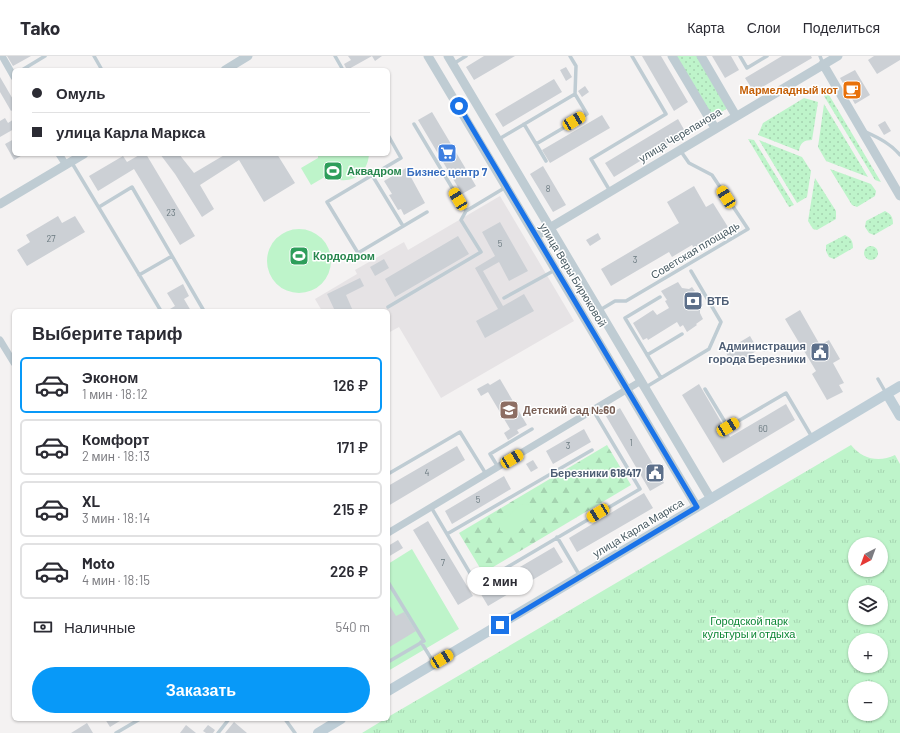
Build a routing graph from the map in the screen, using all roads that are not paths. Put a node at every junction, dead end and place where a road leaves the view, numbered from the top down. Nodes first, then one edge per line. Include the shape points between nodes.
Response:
1 (2, 56) edge
2 (45, 56) edge
3 (94, 56) edge
4 (248, 56) edge
5 (335, 56) edge
6 (428, 56) edge
7 (466, 56) edge
8 (570, 56) edge
9 (632, 56) edge
10 (672, 56) edge
11 (701, 56) edge
12 (740, 56) edge
13 (767, 56) edge
14 (838, 56) edge
15 (451, 60) edge
16 (821, 60) edge
17 (25, 68) edge
18 (101, 68) edge
19 (228, 68) edge
20 (342, 68) edge
21 (12, 73) edge
22 (575, 94) junction
23 (736, 116) junction
24 (414, 124) dead end
25 (524, 124) junction
26 (715, 128) junction
27 (862, 130) junction
28 (497, 137) junction
29 (390, 139) edge
30 (482, 144) junction
31 (536, 144) junction
32 (680, 150) junction
33 (900, 155) edge
34 (61, 156) edge
35 (80, 156) edge
36 (546, 161) dead end
37 (68, 163) junction
38 (372, 175) junction
39 (507, 187) junction
40 (610, 191) junction
41 (900, 196) edge
42 (0, 204) edge
43 (98, 207) junction
44 (466, 211) junction
45 (427, 212) dead end
46 (403, 226) junction
47 (550, 227) junction
48 (536, 236) junction
49 (172, 256) junction
50 (556, 269) junction
51 (691, 271) dead end
52 (139, 275) junction
53 (660, 297) dead end
54 (504, 298) dead end
55 (388, 307) dead end
56 (160, 309) edge
57 (203, 309) edge
58 (599, 311) junction
59 (682, 334) dead end
60 (0, 340) edge
61 (647, 355) junction
62 (12, 360) edge
63 (660, 378) junction
64 (878, 379) dead end
65 (643, 384) junction
66 (900, 386) edge
67 (705, 389) dead end
68 (627, 390) junction
69 (887, 394) junction
70 (593, 410) junction
71 (900, 416) edge
72 (532, 429) dead end
73 (813, 438) junction
74 (592, 450) dead end
75 (498, 467) junction
76 (390, 473) edge
77 (486, 474) junction
78 (711, 499) junction
79 (431, 507) junction
80 (697, 507) junction
81 (390, 529) edge
82 (447, 534) junction
83 (557, 537) junction
84 (581, 576) junction
85 (390, 585) edge
86 (421, 642) junction
87 (390, 661) edge
88 (434, 664) junction
89 (390, 690) edge
90 (137, 721) edge
91 (227, 721) edge
92 (286, 721) edge
93 (338, 721) edge
94 (116, 733) edge
95 (218, 733) edge
96 (295, 733) edge
97 (318, 733) edge

1 - 21 street
2 - 17 lane
3 - 18 lane
4 - 19 street
5 - 20 lane
6 - 30 street, улица Веры Бирюковой
7 - 15 lane
8 - 22 lane via 576,66
9 - 40 lane via 666,114 591,159
10 - 26 street
11 - 23 street
12 - 13 lane via 747,68
14 - 16 street, улица Черепанова
15 - 28 street, улица Веры Бирюковой
16 - 23 street, улица Черепанова
16 - 27 street
22 - 25 lane
22 - 31 lane via 587,114
23 - 26 street, улица Черепанова
24 - 44 lane
25 - 28 lane
25 - 31 lane
26 - 32 street, улица Черепанова
27 - 33 lane via 894,147
27 - 41 street
28 - 30 street
28 - 47 street, улица Веры Бирюковой
29 - 38 lane via 401,158
30 - 39 street, улица Веры Бирюковой
31 - 36 lane
32 - 40 street, улица Черепанова
32 - 58 lane, Советская площадь via 688,163 712,175 748,229 626,301 615,301
34 - 37 street
35 - 37 street
37 - 42 street
37 - 43 lane
38 - 46 lane
38 - 46 lane via 327,202 358,253
39 - 44 lane
39 - 48 street, улица Веры Бирюковой
40 - 47 street, улица Черепанова
43 - 49 lane via 132,187
43 - 52 lane
44 - 55 lane via 461,220 480,252
45 - 46 lane
47 - 48 street, улица Черепанова
47 - 58 street, улица Веры Бирюковой
48 - 50 street, улица Веры Бирюковой
49 - 52 lane
49 - 57 lane
50 - 54 lane
50 - 68 street, улица Веры Бирюковой
51 - 63 lane, Советская площадь via 721,322 710,349
52 - 56 lane
53 - 61 lane via 625,318
58 - 65 street, улица Веры Бирюковой
59 - 61 lane
60 - 62 street
61 - 63 lane
63 - 65 lane, Советская площадь
64 - 69 lane
65 - 68 street
65 - 78 street, улица Веры Бирюковой
66 - 69 main road, улица Карла Маркса
67 - 73 lane via 728,427 786,393
68 - 70 street
68 - 80 street, улица Веры Бирюковой
69 - 71 main road
69 - 73 main road, улица Карла Маркса
70 - 75 street
70 - 83 lane via 640,489
72 - 75 lane via 490,454
73 - 78 main road, улица Карла Маркса
74 - 82 lane
75 - 77 street
76 - 77 lane via 460,432
77 - 79 street
78 - 80 main road, улица Карла Маркса
79 - 81 street
79 - 82 lane
80 - 84 main road, улица Карла Маркса
82 - 83 lane via 477,585
83 - 84 lane
84 - 88 main road, улица Карла Маркса
85 - 86 lane via 424,641
86 - 87 lane
86 - 88 lane
88 - 89 main road, улица Карла Маркса
90 - 94 lane
91 - 95 lane
92 - 96 lane
93 - 97 main road

